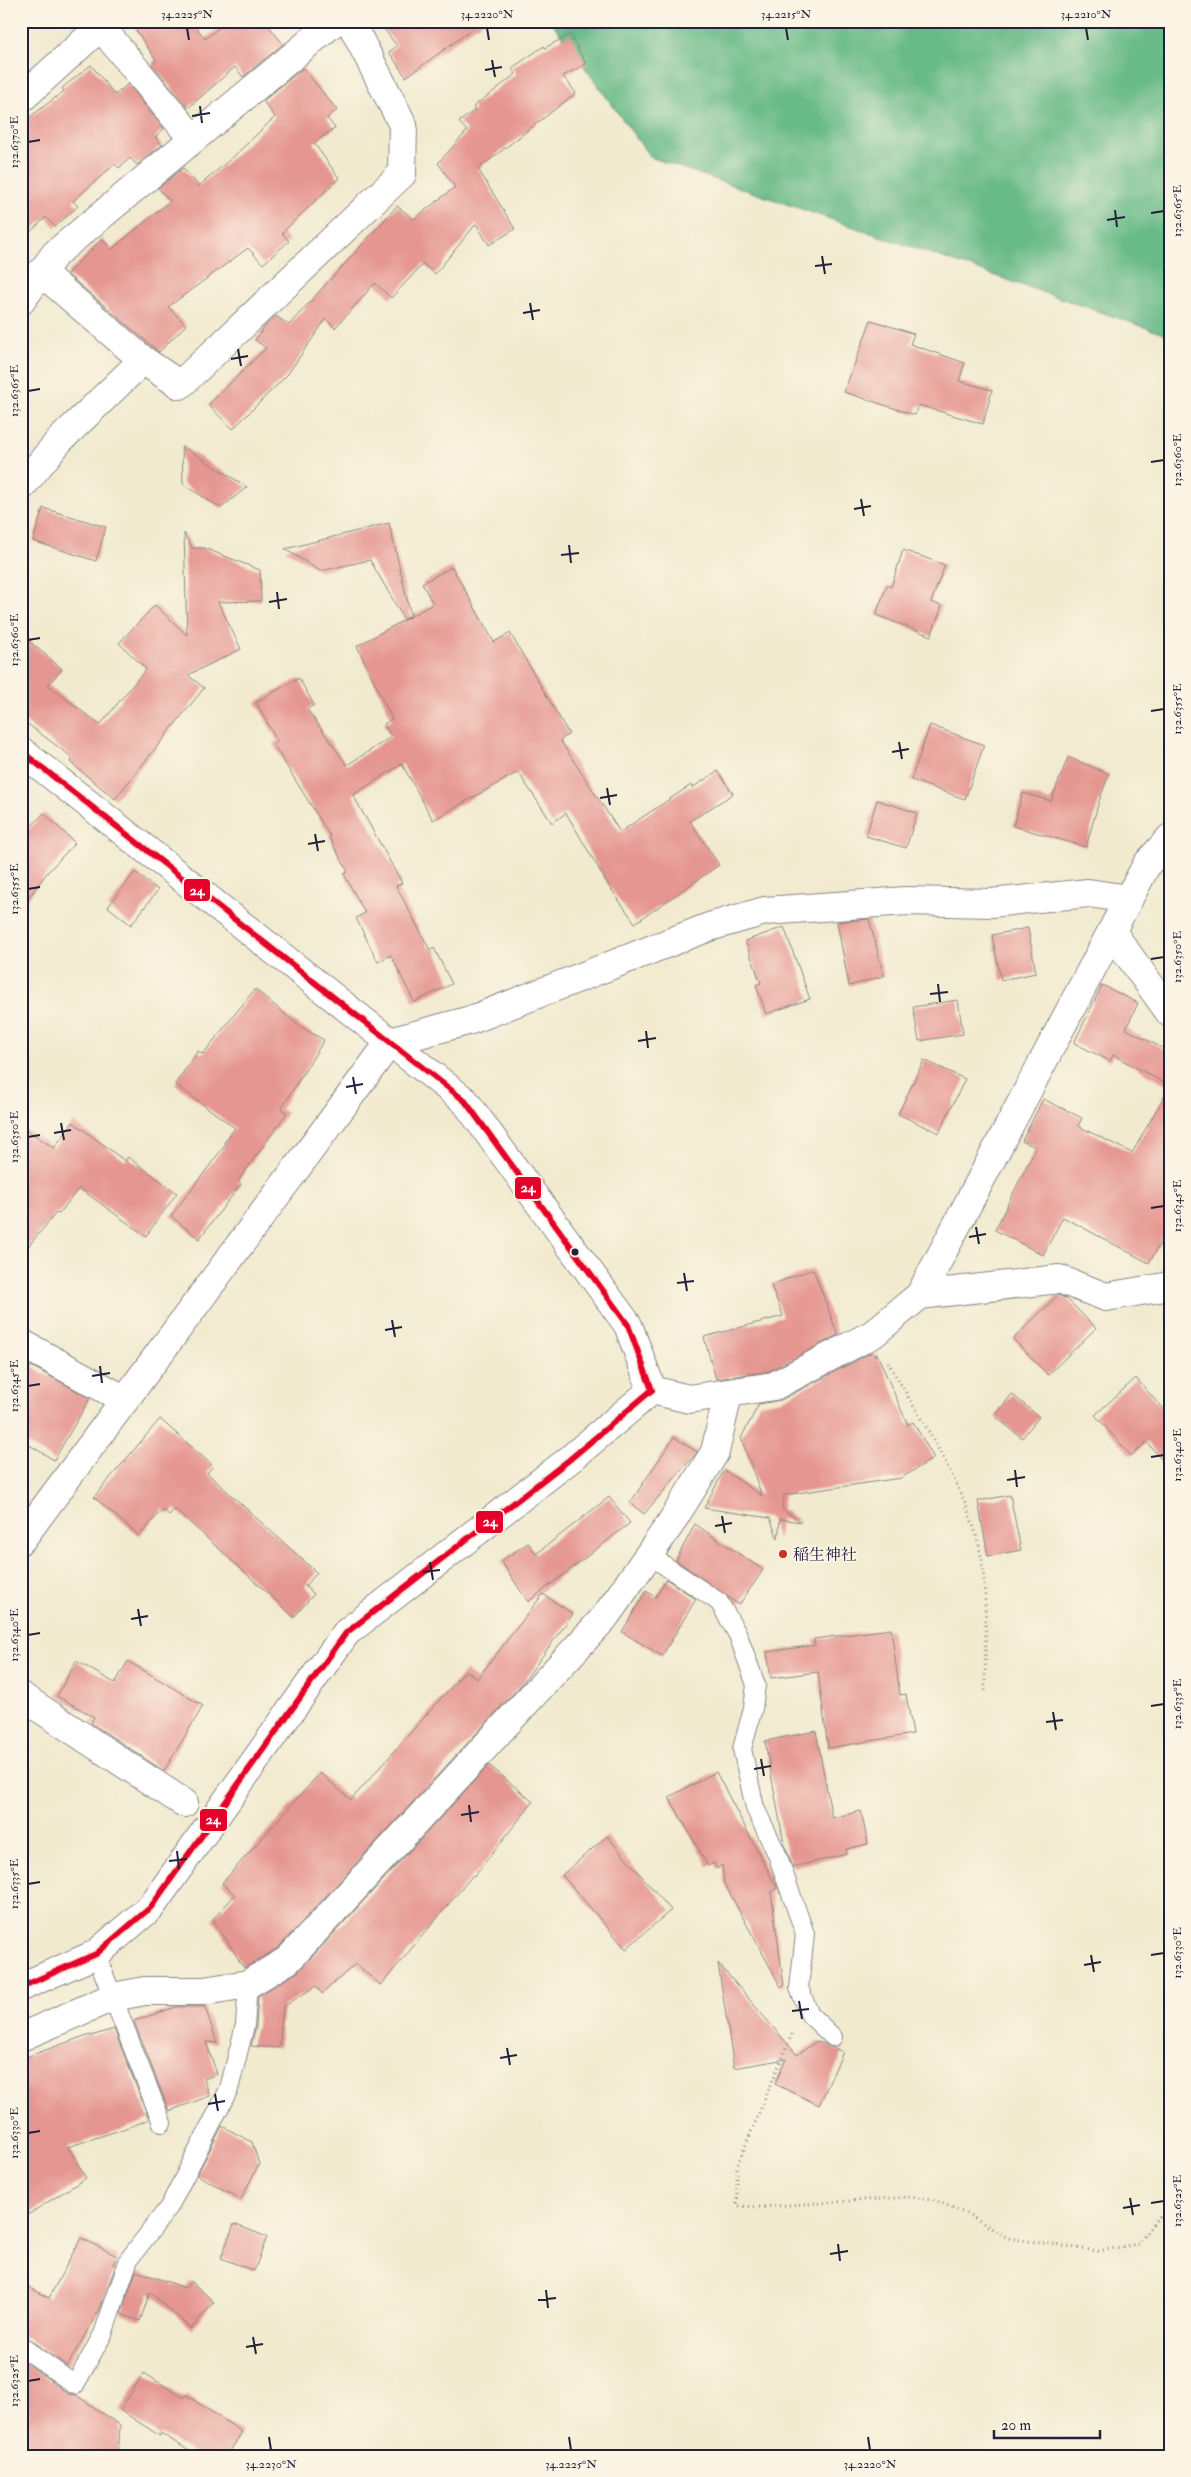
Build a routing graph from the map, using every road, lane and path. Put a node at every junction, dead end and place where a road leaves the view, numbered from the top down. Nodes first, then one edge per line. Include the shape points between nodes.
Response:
1 (335, 21) edge
2 (350, 21) edge
3 (98, 24) edge
4 (21, 99) edge
5 (193, 139) junction
6 (42, 272) junction
7 (21, 301) edge
8 (143, 360) junction
9 (21, 487) edge
10 (21, 751) edge
11 (1170, 838) edge
12 (1129, 899) junction
13 (1112, 932) junction
14 (1170, 1013) edge
15 (390, 1042) junction
16 (1170, 1289) edge
17 (920, 1295) junction
18 (873, 1334) junction
19 (21, 1343) edge
20 (652, 1390) junction
21 (728, 1394) junction
22 (125, 1400) junction
23 (21, 1540) edge
24 (649, 1555) junction
25 (985, 1694) dead end
26 (21, 1696) edge
27 (184, 1803) dead end
28 (96, 1954) junction
29 (248, 1984) junction
30 (21, 1988) edge
31 (113, 1997) junction
32 (806, 2002) junction
33 (833, 2037) dead end
34 (21, 2038) edge
35 (162, 2123) dead end
36 (1170, 2206) edge
37 (21, 2346) edge

1 - 5 street
2 - 8 street via 403,125 402,174 180,385
3 - 4 street
3 - 5 street
5 - 6 street via 55,254
6 - 7 street
6 - 8 street
8 - 9 street via 59,441
10 - 15 street
11 - 12 street via 1147,864
12 - 13 street
12 - 15 street via 1088,893 991,903 906,901 765,911 709,927 471,1020
13 - 14 street
13 - 17 street
15 - 20 street via 465,1101 628,1325
15 - 22 street
16 - 17 street via 1164,1287 1106,1297 1059,1280
17 - 18 street
18 - 21 street via 774,1386
18 - 25 path via 961,1492 978,1540 984,1583
19 - 22 street
20 - 21 street via 690,1399
20 - 28 street via 569,1460 346,1633 151,1907
21 - 24 street via 715,1452
22 - 23 street
24 - 29 street via 606,1617 288,1960
24 - 32 lane via 719,1602 738,1635 756,1685 754,1708 742,1749 756,1808 777,1854 805,1934 799,1988
26 - 27 street
28 - 30 street
28 - 31 lane
29 - 31 street via 204,1991 145,1991
29 - 37 lane via 245,2026 228,2089 169,2207 129,2259 103,2334 75,2385
31 - 34 street
31 - 35 lane
32 - 33 lane via 810,2014
32 - 36 path via 737,2166 737,2206 908,2197 932,2199 972,2216 1008,2238 1098,2251 1138,2244

